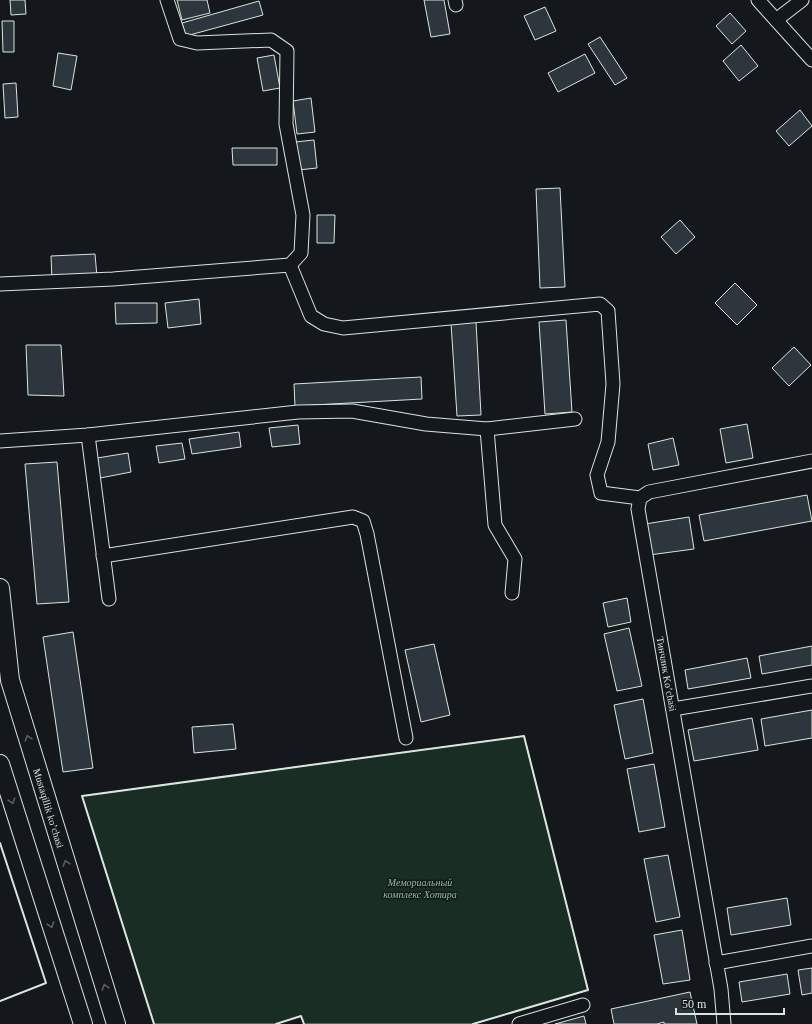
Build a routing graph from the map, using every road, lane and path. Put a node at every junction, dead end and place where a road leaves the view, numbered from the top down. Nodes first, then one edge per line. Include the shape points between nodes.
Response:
1 (167, 0) edge
2 (758, 0) edge
3 (802, 0) edge
4 (776, 20) junction
5 (812, 60) edge
6 (290, 265) junction
7 (0, 284) edge
8 (575, 419) dead end
9 (487, 429) junction
10 (88, 435) junction
11 (0, 441) edge
12 (812, 460) edge
13 (640, 498) junction
14 (103, 556) junction
15 (0, 588) edge
16 (512, 593) dead end
17 (109, 599) dead end
18 (812, 686) edge
19 (673, 709) junction
20 (406, 738) dead end
21 (0, 764) edge
22 (812, 946) edge
23 (716, 963) junction
24 (583, 1005) dead end
25 (83, 1024) edge
26 (116, 1024) edge
27 (519, 1024) edge
28 (724, 1024) edge

1 - 6 street via 180,39 197,42 271,40 287,51 286,124 303,215 301,253
2 - 4 street
3 - 4 street
4 - 5 street
6 - 7 street via 113,279
6 - 13 street via 311,316 324,324 343,328 600,304 608,311 613,384 608,442 597,475 601,493
8 - 9 street
9 - 10 street via 426,424 352,411 298,412
9 - 16 street via 495,525 515,559
10 - 11 street
10 - 14 street
12 - 13 street via 649,492
13 - 19 street, Тинчлик Ko’chasi via 638,509
14 - 17 street
14 - 20 street via 353,516 363,521
26 -> 15 main road, Mustaqillik ko’chasi via 10,680
18 - 19 street
19 - 23 street, Тинчлик Ko’chasi
21 -> 25 main road
22 - 23 street
23 - 28 street, Тинчлик Ko’chasi
24 - 27 street

